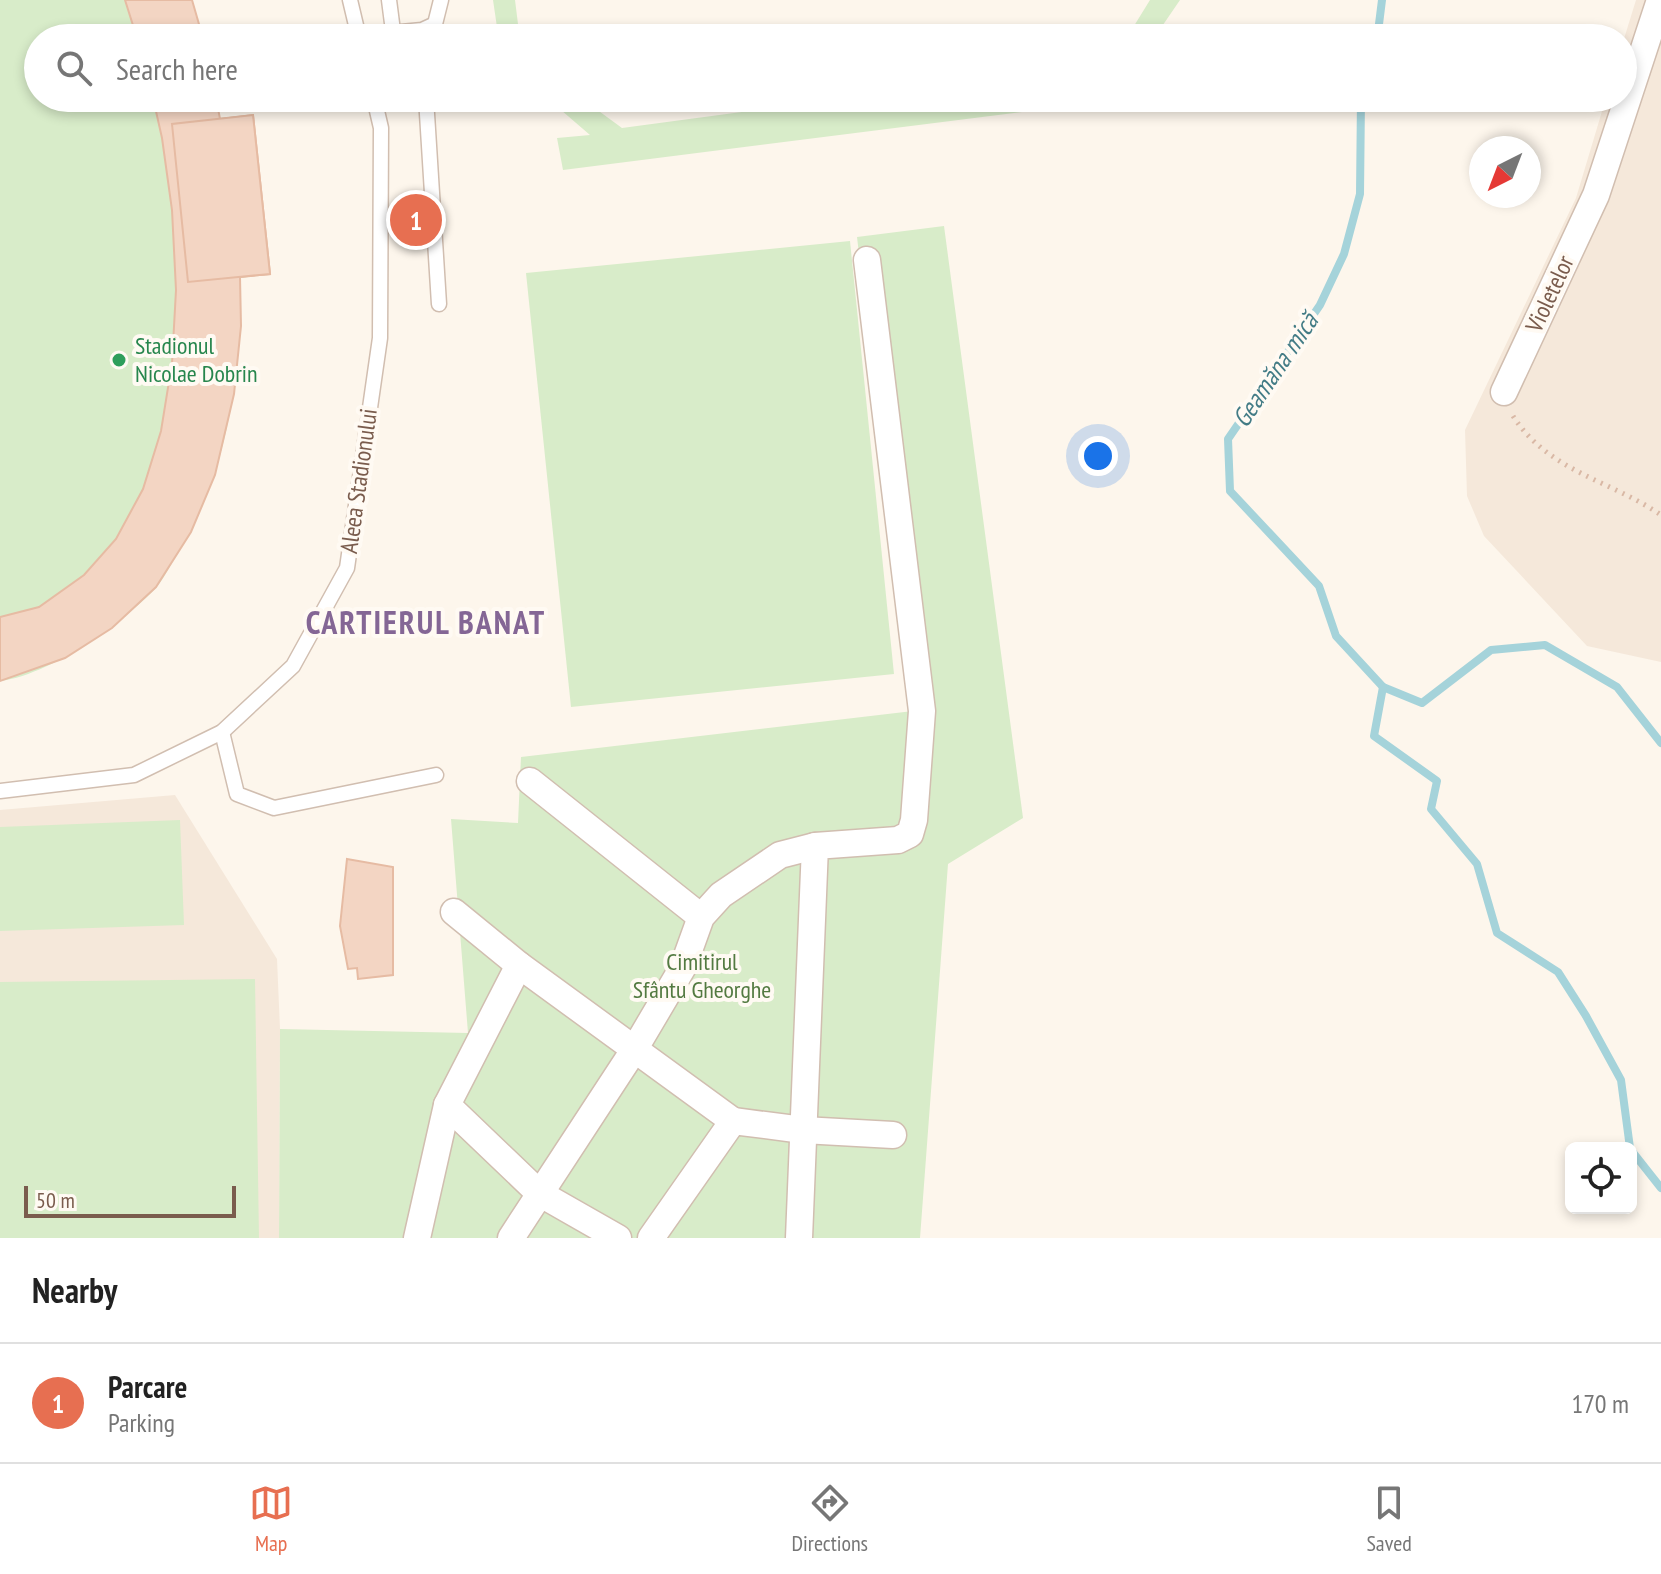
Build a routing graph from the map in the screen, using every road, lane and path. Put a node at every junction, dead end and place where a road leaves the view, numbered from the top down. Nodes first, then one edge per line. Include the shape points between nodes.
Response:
1 (350, 0) edge
2 (389, 0) edge
3 (441, 0) edge
4 (1660, 0) edge
5 (356, 24) edge
6 (392, 24) edge
7 (435, 24) edge
8 (1637, 70) edge
9 (377, 112) edge
10 (427, 112) edge
11 (1623, 112) edge
12 (867, 260) dead end
13 (439, 304) dead end
14 (1504, 392) joint
15 (1661, 515) edge
16 (222, 732) junction
17 (436, 775) dead end
18 (530, 781) dead end
19 (0, 791) edge
20 (815, 846) junction
21 (454, 912) dead end
22 (701, 917) junction
23 (519, 965) junction
24 (634, 1050) junction
25 (447, 1105) junction
26 (733, 1121) junction
27 (803, 1130) junction
28 (893, 1135) dead end
29 (539, 1193) junction
30 (417, 1238) edge
31 (511, 1238) edge
32 (618, 1238) edge
33 (651, 1238) edge
34 (799, 1238) edge

1 - 5 lane
2 - 6 lane
3 - 7 lane
4 - 8 street, Violetelor
9 - 16 lane, Aleea Stadionului via 380,338 347,568 293,666
10 - 13 lane
11 - 14 street, Violetelor via 1596,195
12 - 20 street via 922,711 914,820 910,834 898,840
14 - 15 path via 1514,418 1562,465
16 - 17 lane via 237,794 274,808
16 - 19 lane, Aleea Stadionului via 134,775
18 - 22 street
20 - 22 street via 780,855 721,895
20 - 27 street
21 - 23 street
22 - 24 street via 683,967
23 - 24 street
23 - 25 street
24 - 26 street
24 - 29 street
25 - 29 street
25 - 30 street
26 - 27 street
26 - 33 street
27 - 28 street
27 - 34 street
29 - 31 street
29 - 32 street

